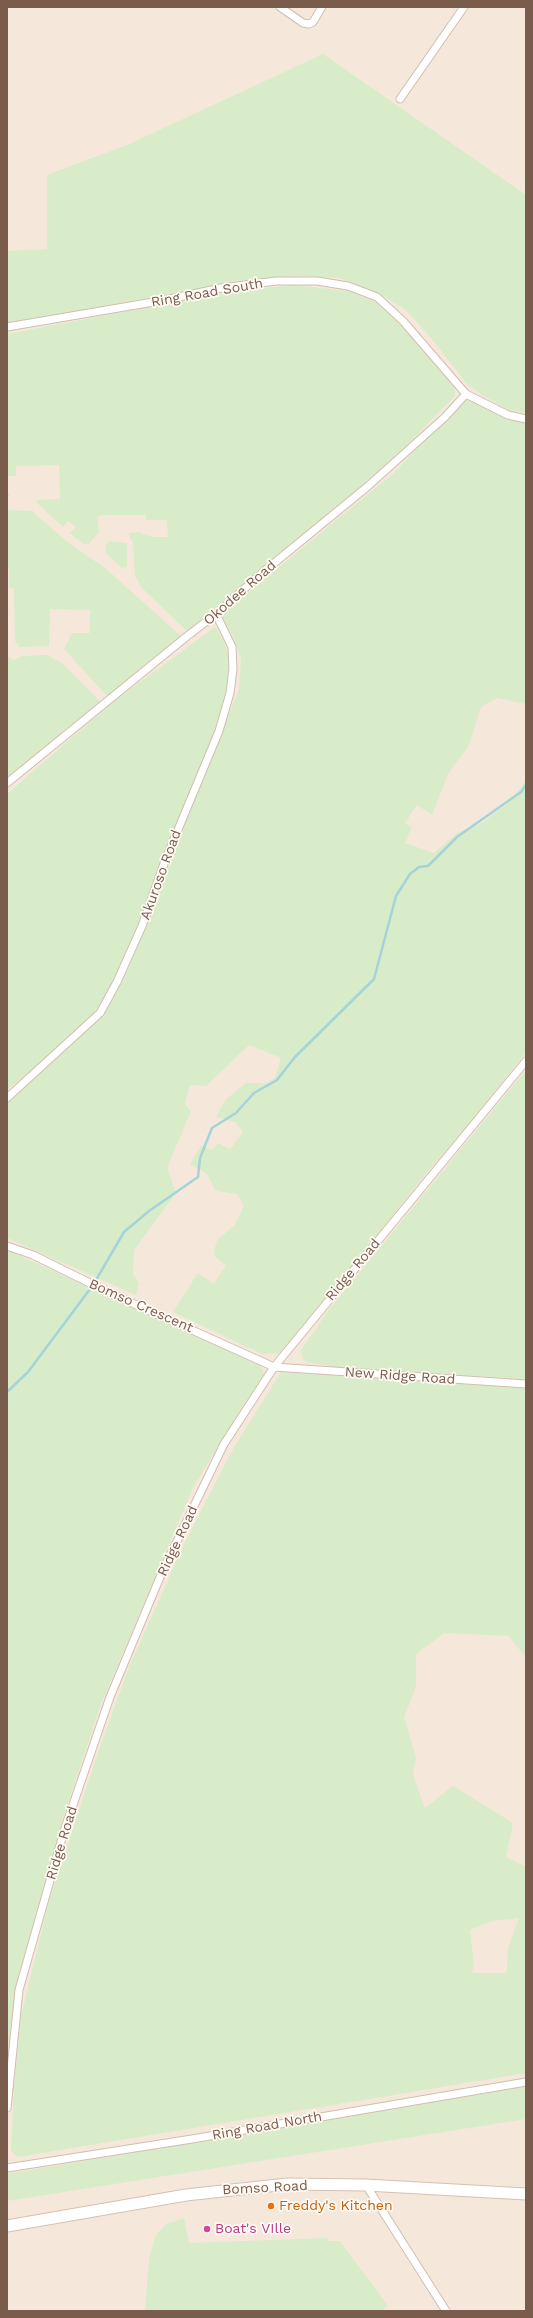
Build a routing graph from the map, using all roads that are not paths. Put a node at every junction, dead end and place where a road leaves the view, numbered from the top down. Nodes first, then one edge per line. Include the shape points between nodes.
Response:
1 (280, 7) edge
2 (322, 7) edge
3 (464, 7) edge
4 (400, 99) dead end
5 (7, 327) edge
6 (466, 394) junction
7 (526, 419) edge
8 (216, 614) junction
9 (7, 783) edge
10 (526, 1061) edge
11 (7, 1098) edge
12 (7, 1246) edge
13 (274, 1367) junction
14 (526, 1384) edge
15 (526, 2082) edge
16 (7, 2108) edge
17 (7, 2168) edge
18 (366, 2185) junction
19 (526, 2194) edge
20 (7, 2226) edge
21 (446, 2311) edge

1 - 2 street via 309,24
3 - 4 street
5 - 6 street, Ring Road South via 221,288 276,281 325,282 348,286 377,298 403,321
6 - 7 street, Ring Road South via 508,415
6 - 8 street, Okodee Road via 445,417 372,482
8 - 9 street, Okodee Road
8 - 11 street, Akuroso Road via 232,647 230,693 219,731 167,854 142,926 100,1013
10 - 13 street, Ridge Road
12 - 13 street, Bomso Crescent via 33,1255 110,1293
13 - 14 street, New Ridge Road
13 - 16 street, Ridge Road via 218,1456 163,1570 107,1707 64,1832 19,1990
15 - 17 street, Ring Road North
18 - 19 street, Bomso Road
18 - 20 street, Bomso Road via 287,2184 238,2188 186,2194
18 - 21 street

